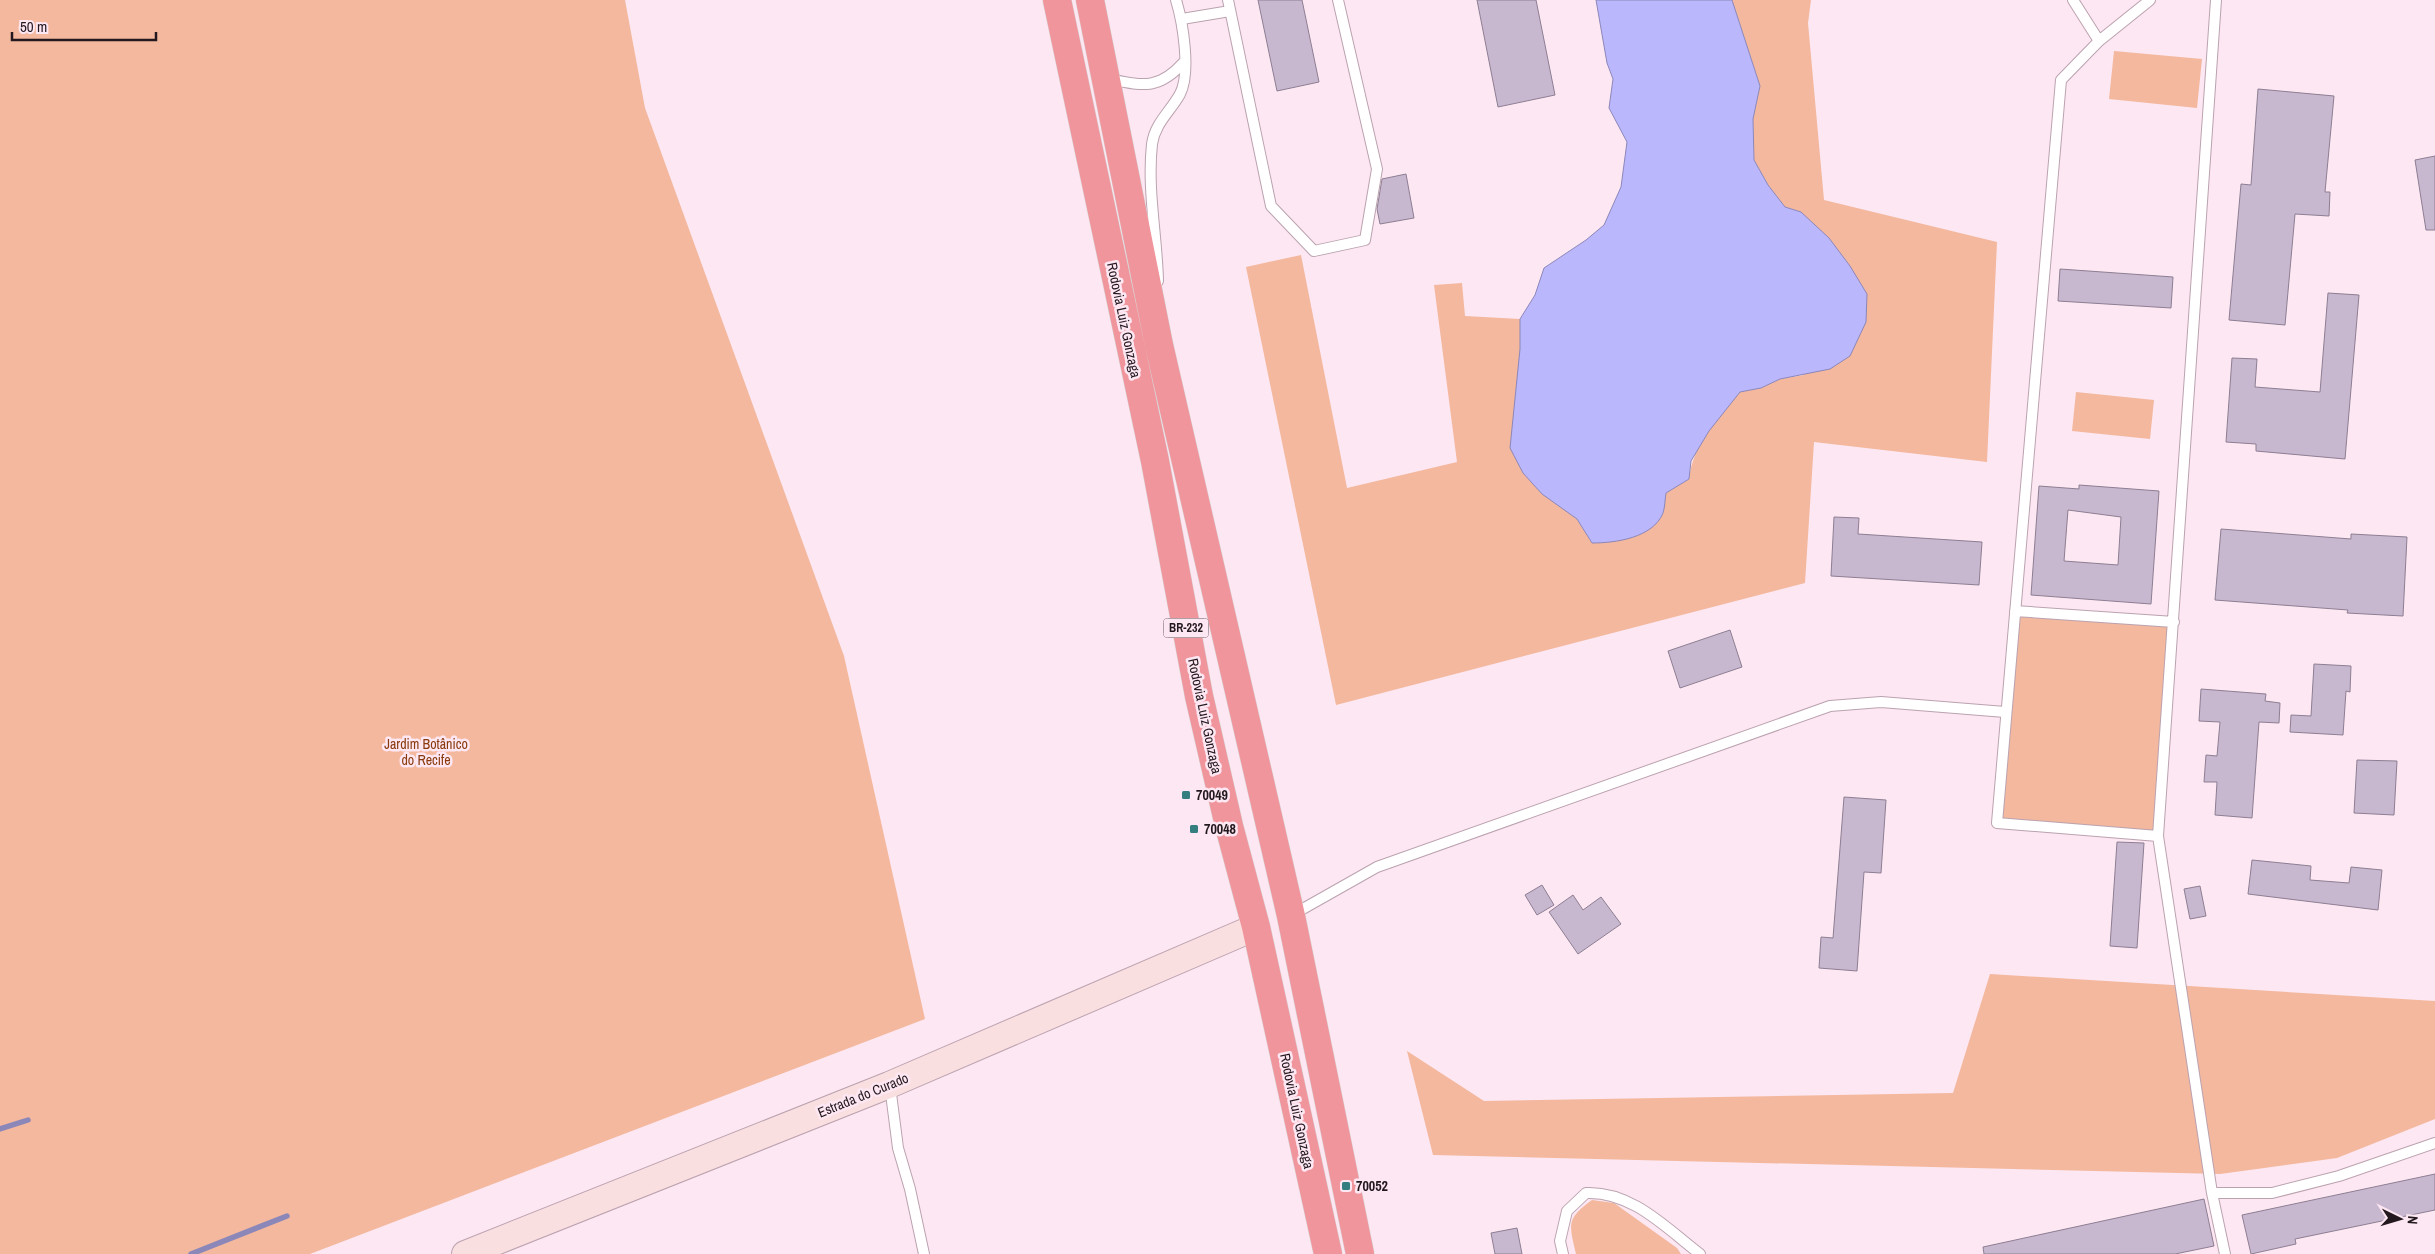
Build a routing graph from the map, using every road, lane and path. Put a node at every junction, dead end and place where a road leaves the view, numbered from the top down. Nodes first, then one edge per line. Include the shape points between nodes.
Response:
1 (1057, 0) edge
2 (1091, 0) edge
3 (1176, 0) edge
4 (1338, 0) edge
5 (2073, 0) edge
6 (2150, 0) edge
7 (2216, 0) edge
8 (1229, 5) edge
9 (1182, 18) junction
10 (2099, 41) junction
11 (1184, 62) junction
12 (1106, 78) junction
13 (1159, 345) junction
14 (2015, 611) junction
15 (2174, 622) junction
16 (2005, 712) junction
17 (2158, 836) junction
18 (1291, 916) junction
19 (1256, 927) junction
20 (890, 1085) junction
21 (2435, 1143) edge
22 (2212, 1194) junction
23 (465, 1254) edge
24 (924, 1254) edge
25 (1328, 1254) edge
26 (1360, 1254) edge
27 (1563, 1254) edge
28 (1700, 1254) edge
29 (2225, 1254) edge

1 - 19 highway, Rodovia Luiz Gonzaga / BR-232 via 1155,462 1200,696
2 - 12 highway, BR-232
3 - 9 lane
4 - 8 lane via 1377,168 1365,240 1314,251 1270,206
5 - 10 lane
6 - 10 lane
7 - 15 lane
8 - 9 lane
9 - 11 lane
10 - 14 lane via 2061,80
11 - 12 lane via 1156,84
11 - 13 lane via 1181,92 1159,122 1150,162 1158,261
12 - 13 highway, BR-232
13 - 18 highway, BR-232
14 - 15 lane
14 - 16 lane
15 - 17 lane
16 - 17 lane via 1997,823
16 - 18 lane via 1881,702 1830,706 1377,867
17 - 22 lane
18 - 26 highway, BR-232
19 - 20 main road, Estrada do Curado
19 - 25 highway, Rodovia Luiz Gonzaga / BR-232
20 - 23 main road, Estrada do Curado
20 - 24 lane via 898,1148
21 - 22 lane via 2339,1176 2272,1193
22 - 29 lane
27 - 28 lane via 1560,1241 1567,1212 1586,1193 1604,1192 1629,1201

